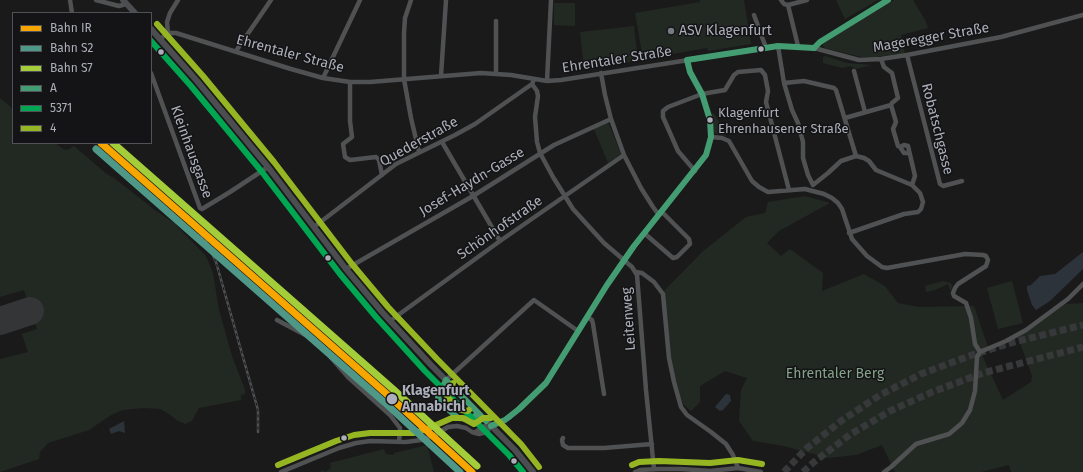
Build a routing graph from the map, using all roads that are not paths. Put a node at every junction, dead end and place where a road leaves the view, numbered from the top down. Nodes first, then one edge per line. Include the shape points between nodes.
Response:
1 (70, 0) edge
2 (96, 0) edge
3 (178, 0) edge
4 (271, 0) edge
5 (360, 0) edge
6 (411, 0) edge
7 (446, 0) edge
8 (551, 0) edge
9 (781, 0) edge
10 (807, 0) edge
11 (888, 0) edge
12 (124, 2) edge
13 (788, 5) junction
14 (72, 12) edge
15 (134, 12) edge
16 (754, 15) dead end
17 (1083, 15) edge
18 (496, 21) dead end
19 (152, 31) edge
20 (168, 33) junction
21 (160, 39) junction
22 (778, 46) junction
23 (798, 46) junction
24 (766, 48) junction
25 (814, 48) junction
26 (236, 51) junction
27 (907, 55) junction
28 (881, 59) junction
29 (687, 60) junction
30 (854, 71) dead end
31 (601, 73) junction
32 (496, 74) junction
33 (152, 76) edge
34 (441, 76) junction
35 (323, 78) junction
36 (404, 79) junction
37 (533, 79) junction
38 (547, 80) junction
39 (350, 82) junction
40 (784, 83) junction
41 (532, 84) junction
42 (702, 94) junction
43 (891, 105) junction
44 (865, 112) junction
45 (844, 118) junction
46 (611, 119) junction
47 (711, 137) junction
48 (442, 142) junction
49 (419, 152) junction
50 (540, 153) junction
51 (624, 155) junction
52 (856, 156) junction
53 (268, 167) junction
54 (695, 171) junction
55 (382, 175) junction
56 (962, 181) dead end
57 (813, 185) junction
58 (912, 185) junction
59 (789, 190) junction
60 (811, 191) junction
61 (473, 196) junction
62 (564, 196) junction
63 (661, 213) junction
64 (314, 227) junction
65 (644, 233) junction
66 (849, 233) junction
67 (500, 241) junction
68 (625, 260) junction
69 (346, 269) junction
70 (636, 272) junction
71 (1083, 284) edge
72 (587, 317) junction
73 (277, 320) dead end
74 (390, 321) junction
75 (578, 331) junction
76 (980, 352) junction
77 (446, 380) junction
78 (604, 394) dead end
79 (491, 426) junction
80 (563, 438) dead end
81 (399, 441) junction
82 (652, 444) junction
83 (738, 468) junction
84 (657, 470) edge
85 (281, 472) edge
86 (532, 472) edge
87 (635, 472) edge
88 (761, 472) edge
89 (884, 472) edge

1 - 14 street
2 - 12 street via 119,6
3 - 20 street via 167,22
4 - 26 street
5 - 35 street
6 - 36 street via 405,18
7 - 34 street
8 - 38 street
9 - 13 street
10 - 13 street
11 - 25 street
12 - 15 main road
13 - 23 street
16 - 24 street
17 - 27 street, Mageregger Straße via 1001,37
18 - 32 street
19 - 21 main road
20 - 21 street
20 - 26 street, Ehrentaler Straße via 176,33
21 - 53 main road
22 - 23 street, Mageregger Straße
22 - 24 street, Mageregger Straße
22 - 40 street
23 - 25 street, Mageregger Straße
24 - 29 street, Mageregger Straße
25 - 28 street, Mageregger Straße via 859,60
26 - 35 street, Ehrentaler Straße
27 - 28 street, Mageregger Straße
27 - 56 street, Robatschgasse via 940,184 943,186
28 - 43 street via 884,67 892,73 898,96
29 - 31 street, Ehrentaler Straße
29 - 42 street, Ehrentaler Straße via 690,72
30 - 44 street
31 - 38 street, Ehrentaler Straße
31 - 46 street
32 - 34 street, Ehrentaler Straße
32 - 37 street, Ehrentaler Straße
33 - 53 street, Kleinhausgasse via 200,208
34 - 36 street, Ehrentaler Straße
35 - 39 street, Ehrentaler Straße
36 - 39 street, Ehrentaler Straße
36 - 49 street
37 - 38 street, Ehrentaler Straße
37 - 41 street
39 - 55 street via 352,137 343,144 345,157 350,160 376,157
40 - 45 street via 804,81 834,88
40 - 57 street via 802,136 803,158
41 - 48 street, Quederstraße via 475,124
41 - 50 street, Leitenweg via 538,96 535,125
42 - 47 street, Ehrentaler Straße via 708,111
42 - 54 street via 668,107 662,114 678,151
42 - 59 street via 725,90 738,72 758,69 763,71 768,91 766,102
43 - 44 street
43 - 58 street via 896,122 893,129 898,146 908,146 915,176
44 - 45 street
45 - 52 street
46 - 50 street, Josef-Haydn-Gasse via 554,144
46 - 51 street
47 - 54 street via 706,155
47 - 59 street via 729,141 752,181 759,187 768,192
48 - 49 street, Quederstraße
48 - 61 street
49 - 55 street, Quederstraße
50 - 61 street, Josef-Haydn-Gasse
50 - 62 street, Leitenweg
51 - 62 street, Schönhofstraße
51 - 63 street via 653,207
52 - 57 street via 841,161
52 - 58 street via 864,158 876,170
53 - 64 main road
54 - 63 street
55 - 64 street, Quederstraße
57 - 60 street
58 - 66 street via 922,197 923,206 920,211
59 - 60 street
60 - 66 street via 824,194 838,203
61 - 67 street
61 - 69 street, Josef-Haydn-Gasse
62 - 67 street, Schönhofstraße
62 - 68 street, Leitenweg via 596,235
63 - 65 street
63 - 65 street via 689,239 690,244 673,258
64 - 69 main road
65 - 68 street
66 - 76 street via 867,256 887,268 965,254 984,254 988,260 986,266 955,288 953,293 966,303 975,344
67 - 74 street, Schönhofstraße
68 - 70 street, Leitenweg
68 - 72 street
69 - 74 main road
70 - 82 street, Leitenweg
70 - 83 street via 642,273 654,282 663,294 669,358 681,407 687,415 726,444 734,455
71 - 76 street via 1068,299 1026,330
72 - 75 street
72 - 78 street via 593,324
73 - 81 street via 309,337 390,415 400,428
74 - 77 main road
75 - 77 street via 534,300
75 - 79 street via 541,389 505,420
76 - 89 street via 977,357 975,391 970,410 962,423 950,434 916,444
77 - 79 main road
79 - 81 street via 485,426 474,433 462,426 453,426 421,440
79 - 86 main road
80 - 82 street via 563,445 568,448
81 - 85 street via 370,441 348,445
82 - 84 street, Leitenweg
83 - 84 street via 710,471 681,468
83 - 88 street
84 - 87 street

